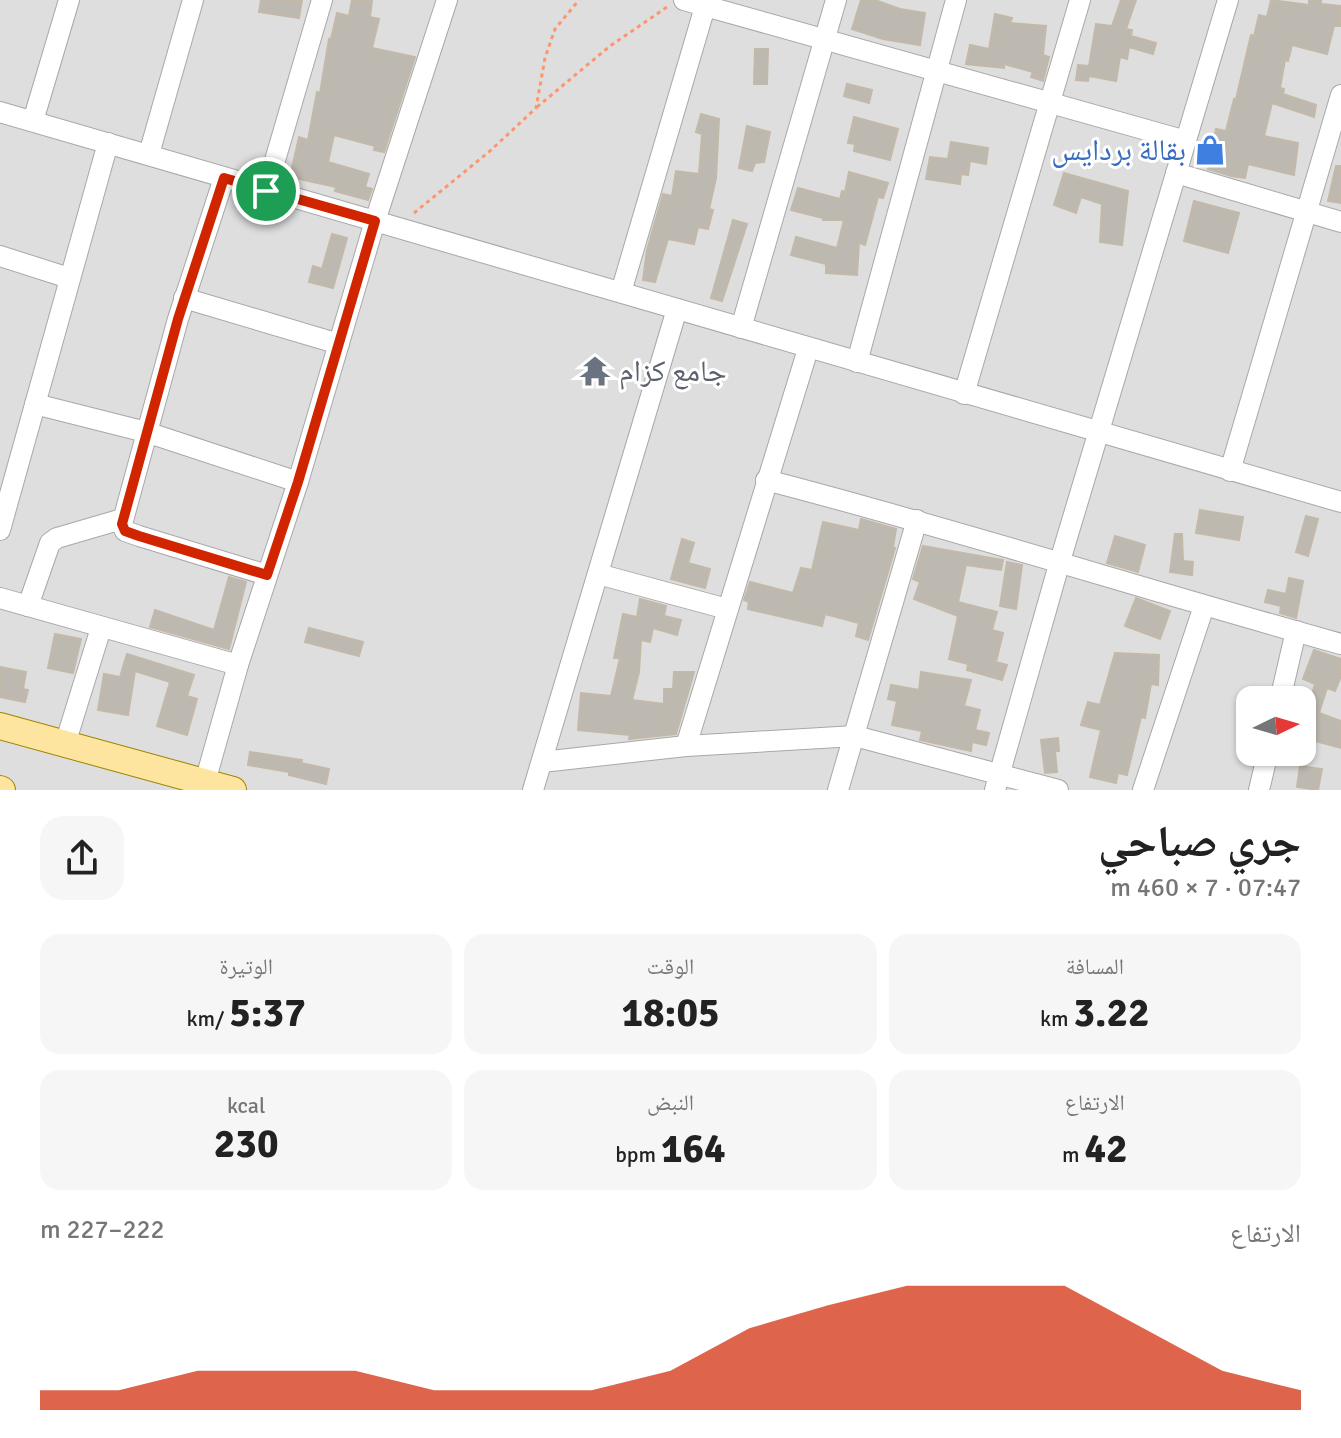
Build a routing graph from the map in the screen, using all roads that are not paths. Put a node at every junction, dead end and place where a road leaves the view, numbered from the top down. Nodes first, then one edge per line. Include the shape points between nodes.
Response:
1 (69, 0) edge
2 (193, 0) edge
3 (322, 0) edge
4 (447, 0) edge
5 (684, 0) edge
6 (836, 0) edge
7 (956, 0) edge
8 (1080, 0) edge
9 (1228, 0) edge
10 (706, 2) edge
11 (825, 39) junction
12 (935, 71) junction
13 (1341, 95) edge
14 (1051, 103) junction
15 (0, 112) edge
16 (33, 121) junction
17 (1186, 141) junction
18 (108, 143) junction
19 (149, 154) junction
20 (1176, 173) junction
21 (224, 178) junction
22 (266, 191) junction
23 (1308, 212) junction
24 (375, 221) junction
25 (1341, 222) edge
26 (0, 256) edge
27 (69, 278) junction
28 (621, 292) junction
29 (184, 298) junction
30 (677, 309) junction
31 (741, 328) junction
32 (339, 344) junction
33 (808, 349) junction
34 (857, 362) junction
35 (964, 394) junction
36 (35, 404) junction
37 (1099, 431) junction
38 (146, 432) junction
39 (1230, 471) junction
40 (766, 480) junction
41 (298, 482) junction
42 (6, 484) edge
43 (1341, 501) edge
44 (122, 519) junction
45 (917, 520) junction
46 (0, 530) edge
47 (1060, 561) junction
48 (598, 574) junction
49 (267, 575) junction
50 (0, 598) edge
51 (28, 606) junction
52 (1204, 606) junction
53 (727, 609) junction
54 (101, 628) junction
55 (1296, 631) junction
56 (1341, 644) edge
57 (238, 665) junction
58 (1283, 686) edge
59 (0, 726) edge
60 (855, 736) junction
61 (65, 744) junction
62 (686, 746) junction
63 (542, 762) junction
64 (1265, 766) edge
65 (998, 781) edge
66 (205, 782) junction
67 (233, 790) edge
68 (533, 790) edge
69 (838, 790) edge
70 (1058, 790) edge
71 (1143, 790) edge
72 (1259, 790) edge

1 - 16 street
2 - 19 street
3 - 22 street
4 - 24 street
5 - 10 street
6 - 11 street
7 - 12 street
8 - 14 street
9 - 17 street
10 - 11 street
10 - 28 street
11 - 12 street
11 - 31 street
12 - 14 street
12 - 34 street
13 - 23 street
14 - 17 street
14 - 35 street
15 - 16 street
16 - 18 street
17 - 20 street
18 - 19 street
18 - 27 street
19 - 21 street
20 - 23 street
20 - 37 street
21 - 22 street
21 - 29 street
22 - 24 street
23 - 25 street
23 - 39 street
24 - 28 street
24 - 32 street
26 - 27 street
27 - 36 street
28 - 30 street
29 - 32 street
29 - 38 street
30 - 31 street
30 - 48 street
31 - 33 street
32 - 41 street
33 - 34 street
33 - 40 street
34 - 35 street
35 - 37 street
36 - 38 street
36 - 42 street
37 - 39 street
37 - 47 street
38 - 41 street
38 - 44 street
39 - 43 street
40 - 45 street
40 - 53 street
41 - 49 street
42 - 46 street
44 - 49 street via 125,531
44 - 51 street via 50,543
45 - 47 street
45 - 60 street
47 - 52 street
47 - 65 street
48 - 53 street
48 - 63 street
49 - 57 street
50 - 51 street
51 - 54 street
52 - 55 street
52 - 71 street
53 - 62 street
54 - 57 street
54 - 61 street
55 - 56 street
55 - 58 street
57 - 66 street
59 - 61 main road
60 - 62 street
60 - 65 street
60 - 69 street
61 - 66 main road
62 - 63 street
63 - 68 street
64 - 72 street
65 - 70 street
66 - 67 main road

